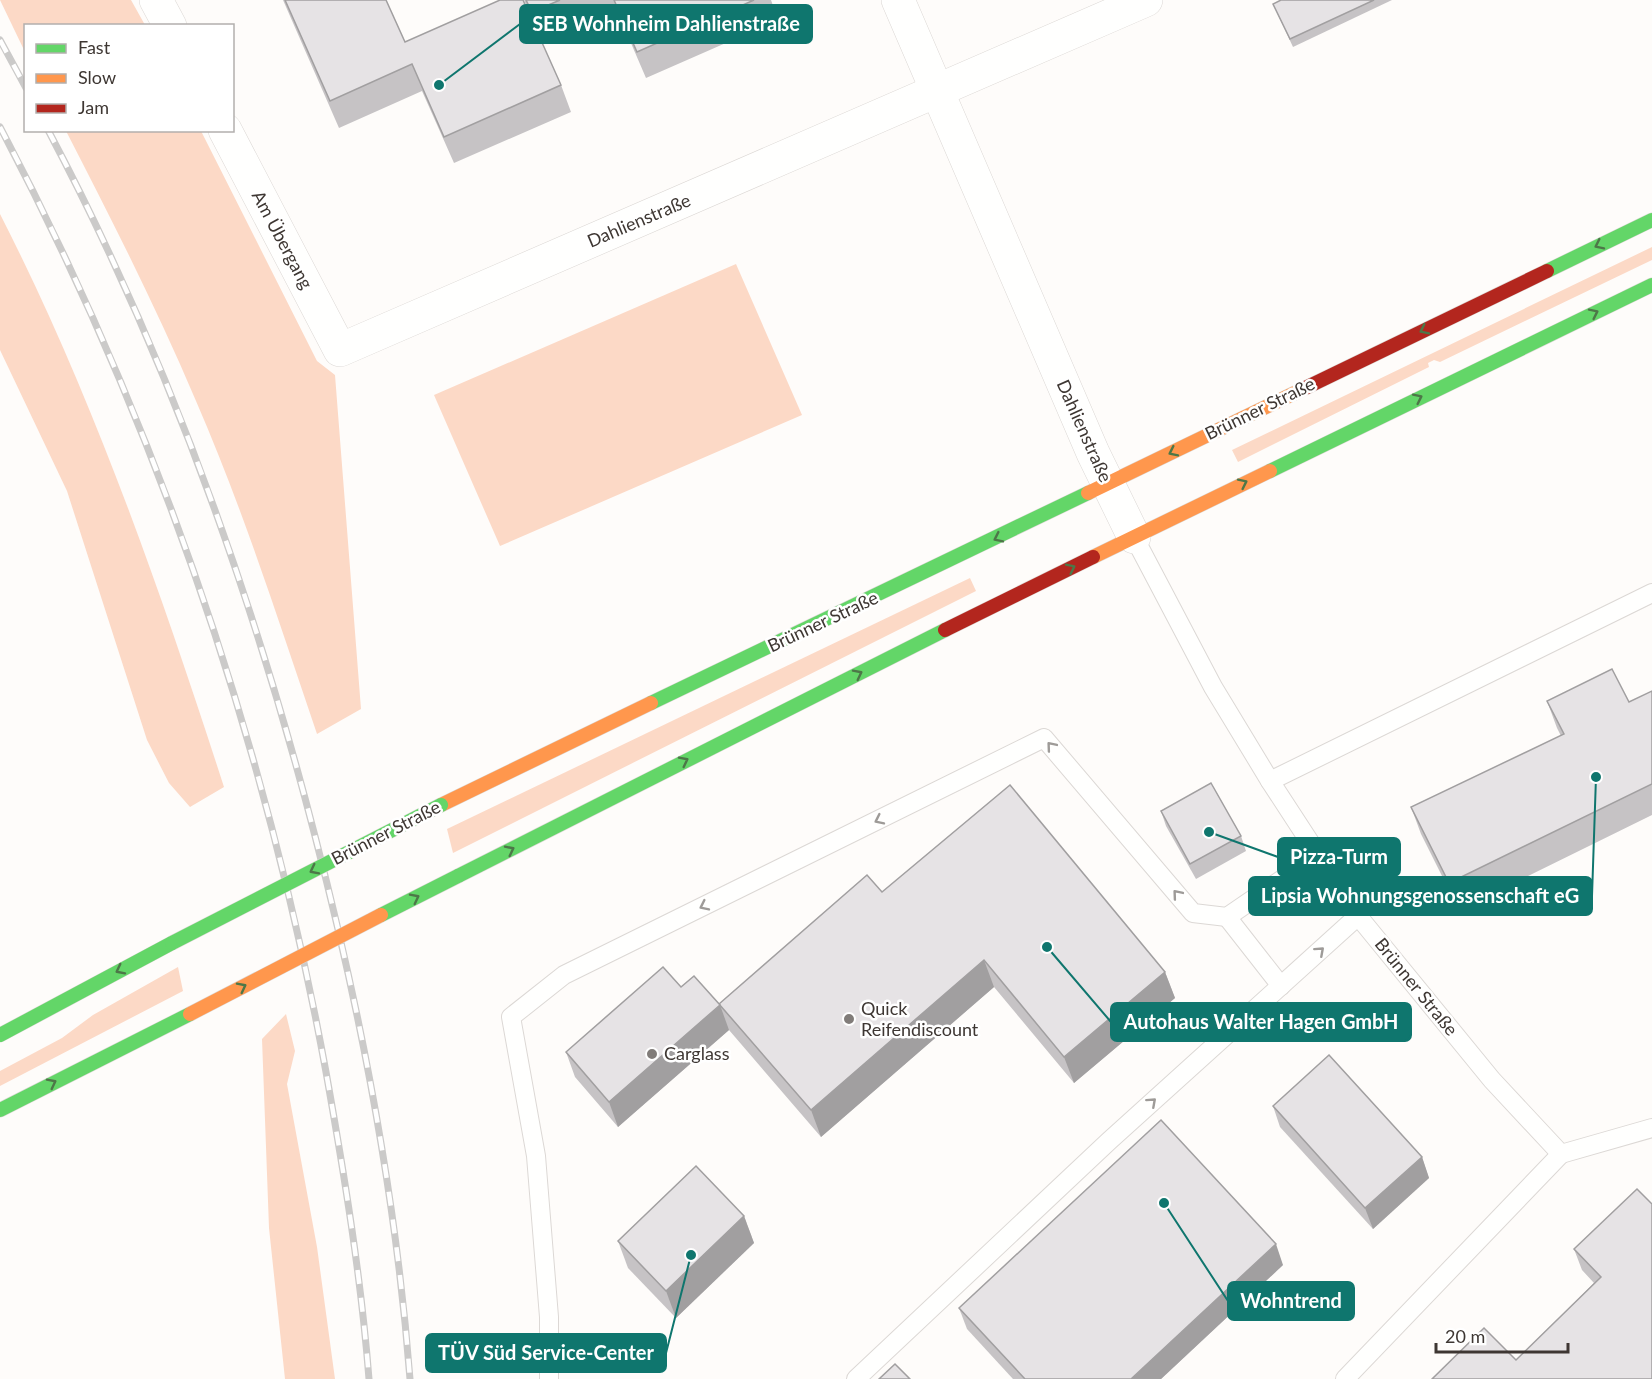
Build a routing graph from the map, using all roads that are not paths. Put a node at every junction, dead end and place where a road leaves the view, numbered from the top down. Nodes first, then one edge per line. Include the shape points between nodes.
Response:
1 (156, 0) edge
2 (898, 0) edge
3 (1146, 0) edge
4 (169, 24) edge
5 (938, 91) junction
6 (226, 132) edge
7 (1652, 220) edge
8 (1652, 285) edge
9 (340, 350) joint
10 (1107, 484) junction
11 (1134, 537) junction
12 (1652, 593) edge
13 (1270, 781) junction
14 (1319, 854) junction
15 (1358, 916) junction
16 (1227, 917) junction
17 (1281, 986) junction
18 (0, 1035) edge
19 (0, 1110) edge
20 (1652, 1128) edge
21 (1561, 1154) junction
22 (549, 1379) edge
23 (856, 1379) edge
24 (1345, 1379) edge

1 - 4 street
2 - 5 street, Dahlienstraße
3 - 5 street, Dahlienstraße
5 - 9 street, Dahlienstraße
5 - 10 street, Dahlienstraße
6 - 9 street, Am Übergang
7 -> 10 main road, Brünner Straße
11 -> 8 main road
10 - 11 street, Dahlienstraße
10 -> 18 main road, Brünner Straße, bridge via 441,805
11 - 13 lane, Brünner Straße via 1213,687
19 -> 11 main road, bridge
12 - 13 lane
13 - 14 lane, Brünner Straße
14 - 15 lane, Brünner Straße
14 - 16 lane
17 -> 15 lane
15 - 21 lane, Brünner Straße via 1492,1080
16 - 17 lane
16 -> 22 lane via 1193,913 1044,738 564,975 511,1017 536,1156 549,1317
23 -> 17 lane
20 - 21 lane
21 - 24 lane

